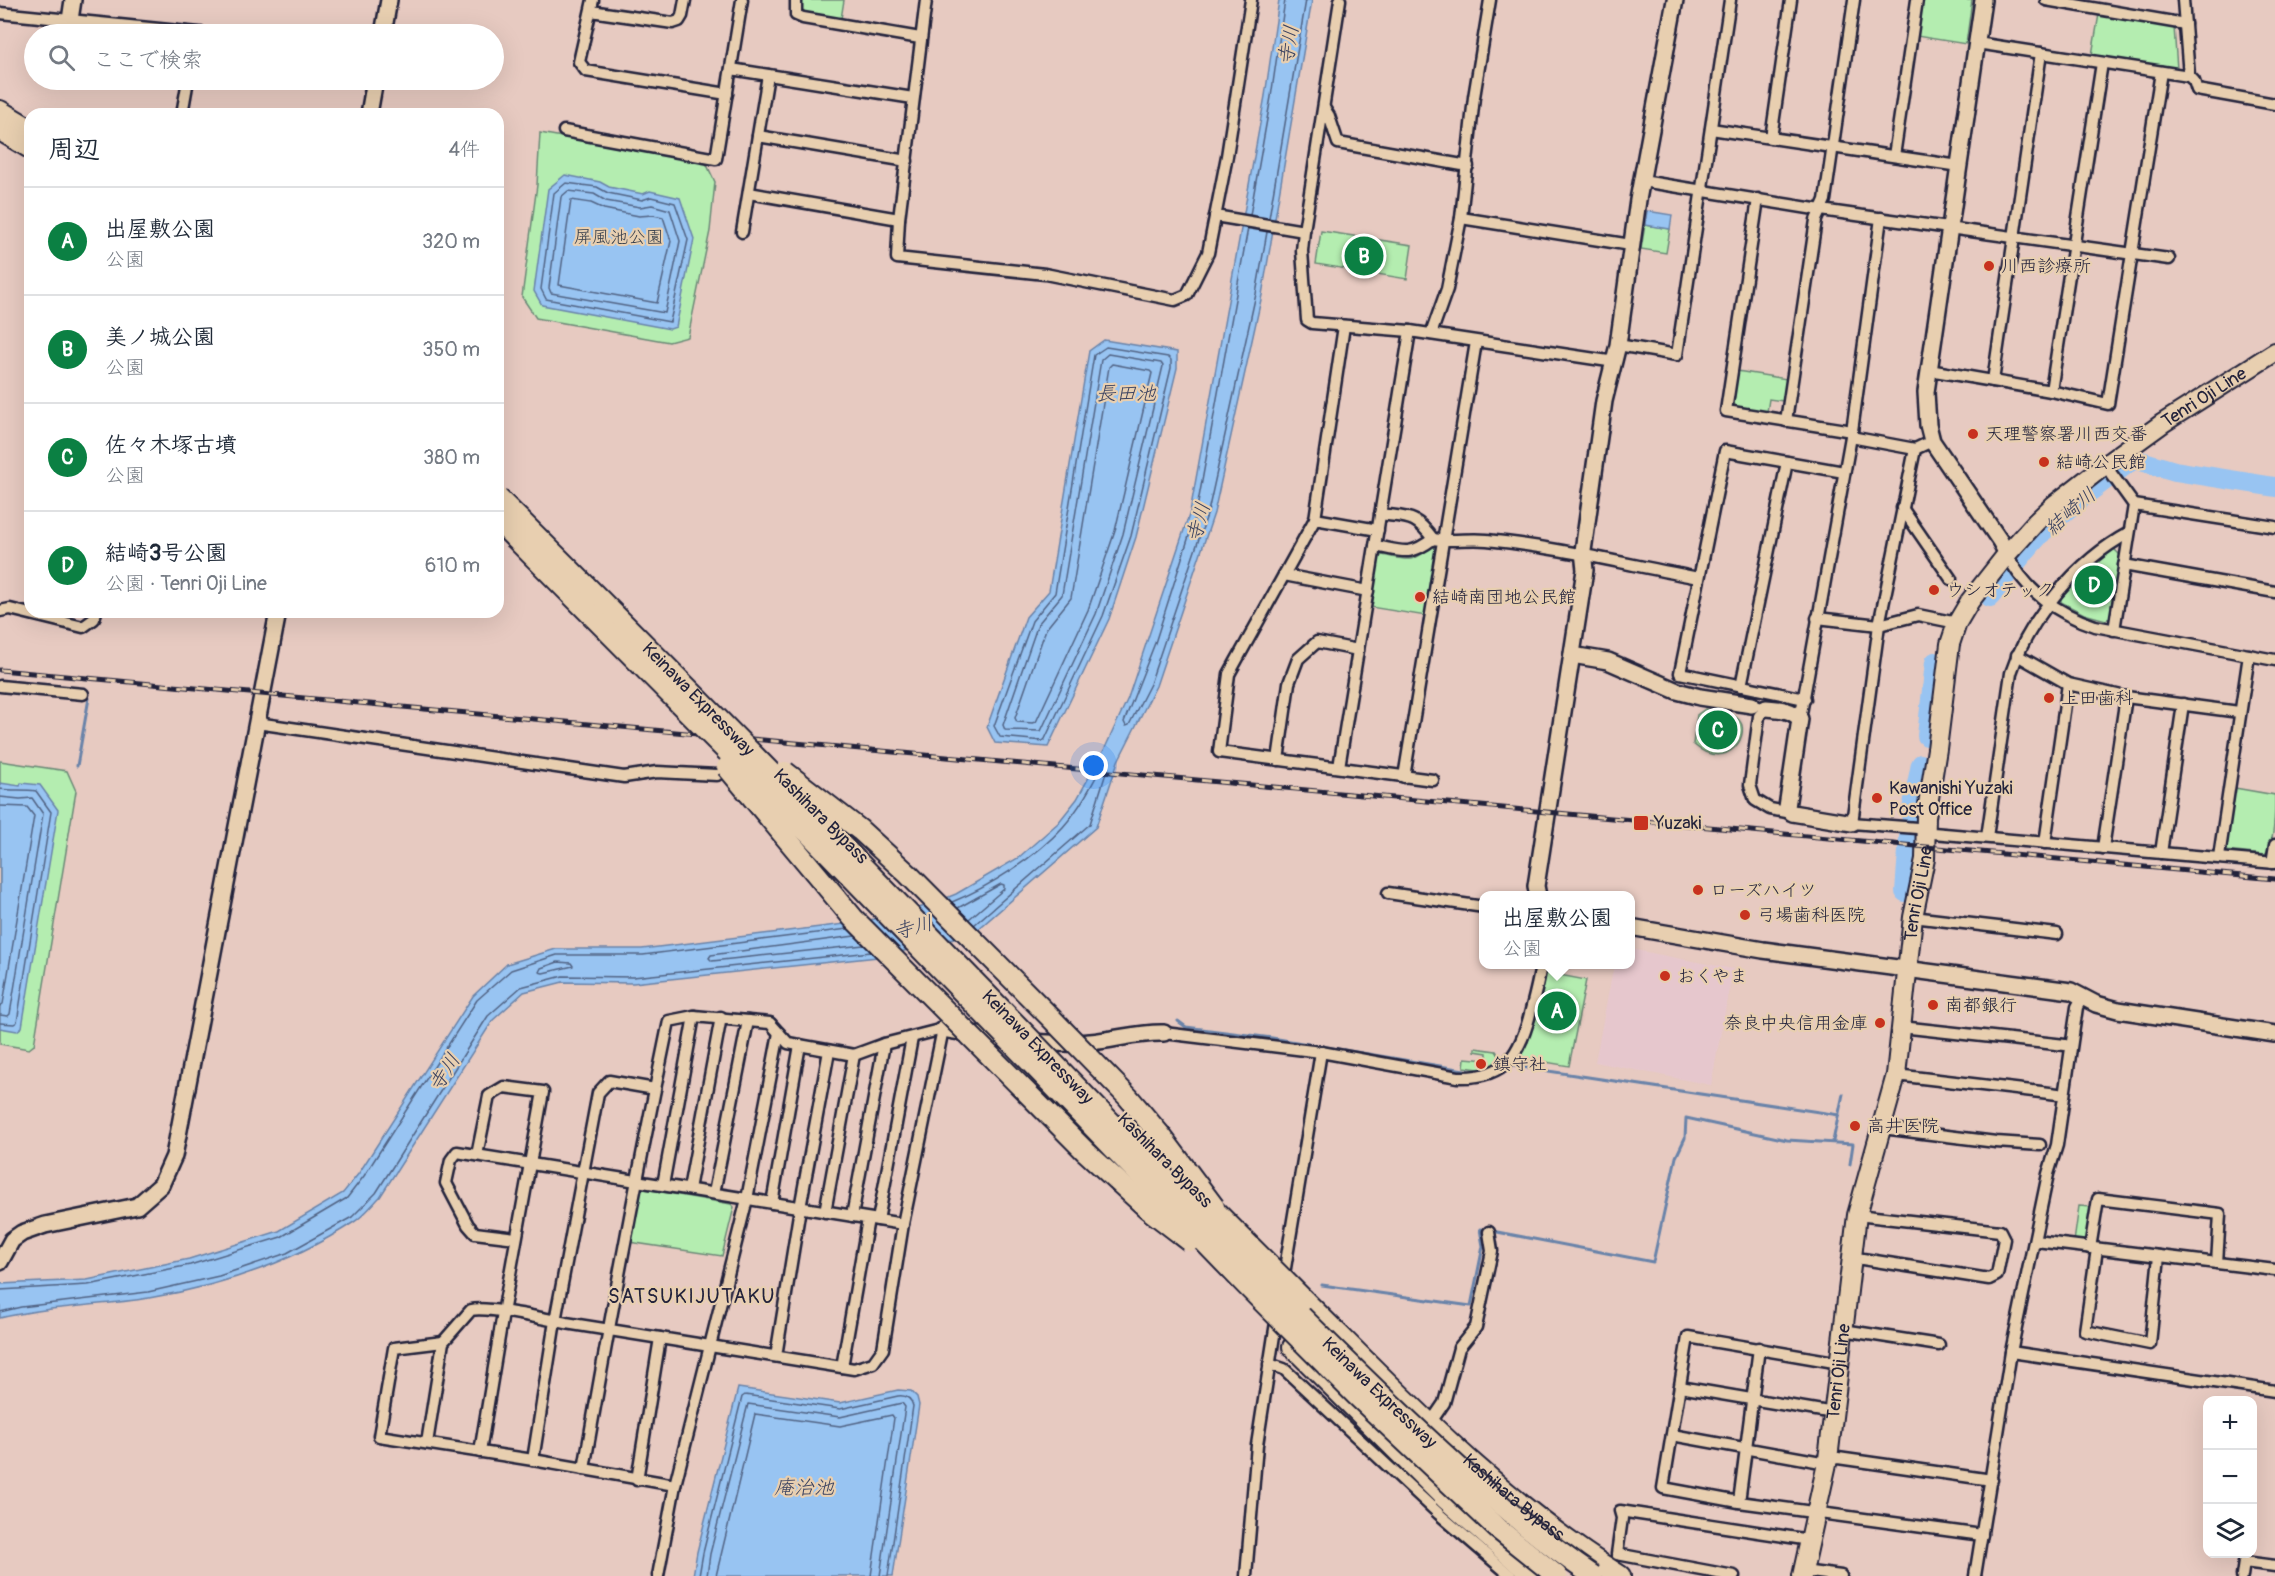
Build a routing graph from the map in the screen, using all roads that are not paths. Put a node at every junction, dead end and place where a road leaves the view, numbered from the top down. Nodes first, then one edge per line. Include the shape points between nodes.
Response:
1 (73, 0) edge
2 (389, 0) edge
3 (685, 0) edge
4 (742, 0) edge
5 (796, 0) edge
6 (926, 0) edge
7 (1251, 0) edge
8 (1340, 0) edge
9 (1490, 0) edge
10 (1675, 0) edge
11 (1730, 0) edge
12 (1791, 0) edge
13 (1854, 0) edge
14 (1917, 0) edge
15 (1983, 0) edge
16 (2046, 0) edge
17 (2183, 0) edge
18 (592, 6) edge
19 (0, 13) edge
20 (70, 20) junction
21 (106, 24) edge
22 (385, 24) edge
23 (2185, 24) junction
24 (920, 38) junction
25 (1977, 43) junction
26 (2041, 53) junction
27 (2103, 63) junction
28 (731, 69) junction
29 (2161, 72) junction
30 (768, 75) junction
31 (2189, 76) junction
32 (186, 90) edge
33 (373, 90) edge
34 (727, 94) junction
35 (914, 98) junction
36 (2275, 104) edge
37 (183, 108) edge
38 (370, 108) edge
39 (1324, 108) junction
40 (0, 109) edge
41 (24, 123) edge
42 (1711, 129) junction
43 (0, 130) edge
44 (564, 131) dead end
45 (0, 135) edge
46 (758, 136) junction
47 (1771, 138) junction
48 (24, 144) edge
49 (1831, 148) junction
50 (24, 149) edge
51 (1893, 156) junction
52 (906, 161) junction
53 (1468, 166) junction
54 (1959, 166) junction
55 (1642, 181) junction
56 (1701, 190) junction
57 (749, 193) junction
58 (1758, 199) junction
59 (1821, 210) junction
60 (1219, 217) junction
61 (1461, 218) junction
62 (1881, 218) junction
63 (899, 219) junction
64 (1950, 227) junction
65 (1301, 231) junction
66 (742, 232) dead end
67 (2013, 237) junction
68 (1631, 245) junction
69 (2073, 246) junction
70 (2132, 254) junction
71 (2169, 259) dead end
72 (1344, 326) junction
73 (1410, 331) junction
74 (1431, 334) junction
75 (1476, 342) junction
76 (1618, 345) junction
77 (2275, 352) edge
78 (1615, 362) junction
79 (1929, 370) junction
80 (1993, 381) junction
81 (2051, 391) junction
82 (1786, 421) junction
83 (1852, 434) junction
84 (1932, 441) junction
85 (1915, 449) junction
86 (1787, 462) junction
87 (2105, 465) junction
88 (1844, 472) junction
89 (504, 499) edge
90 (504, 504) edge
91 (2134, 505) junction
92 (1902, 508) junction
93 (1380, 514) junction
94 (1315, 519) junction
95 (2275, 526) edge
96 (504, 527) edge
97 (1378, 530) junction
98 (504, 532) edge
99 (2130, 533) junction
100 (1438, 540) junction
101 (1375, 546) junction
102 (2007, 554) junction
103 (1584, 556) junction
104 (2124, 565) junction
105 (1284, 575) junction
106 (1699, 578) junction
107 (1951, 579) dead end
108 (1368, 591) junction
109 (2275, 592) edge
110 (2048, 605) junction
111 (0, 611) edge
112 (24, 612) edge
113 (46, 618) edge
114 (94, 618) edge
115 (277, 618) edge
116 (1817, 618) junction
117 (1957, 623) junction
118 (1879, 625) junction
119 (2114, 630) junction
120 (1358, 650) junction
121 (1572, 655) junction
122 (2017, 655) junction
123 (2249, 655) junction
124 (2275, 660) edge
125 (2068, 684) junction
126 (0, 686) edge
127 (1741, 686) junction
128 (83, 694) dead end
129 (2126, 697) junction
130 (1805, 699) junction
131 (671, 701) junction
132 (2183, 704) junction
133 (1759, 710) junction
134 (2239, 712) junction
135 (1800, 719) junction
136 (257, 723) junction
137 (754, 748) junction
138 (1278, 760) junction
139 (1339, 767) junction
140 (717, 775) dead end
141 (1404, 777) junction
142 (1433, 780) dead end
143 (1787, 810) junction
144 (1852, 823) junction
145 (1927, 831) junction
146 (1987, 837) junction
147 (2045, 843) junction
148 (2275, 845) edge
149 (2103, 848) junction
150 (2161, 853) junction
151 (2219, 857) junction
152 (2274, 863) edge
153 (1537, 891) edge
154 (1388, 893) dead end
155 (1479, 906) edge
156 (1913, 917) junction
157 (1635, 928) edge
158 (2056, 934) dead end
159 (1540, 969) edge
160 (1907, 970) junction
161 (2083, 996) junction
162 (694, 1017) junction
163 (721, 1017) junction
164 (748, 1021) junction
165 (1901, 1027) junction
166 (943, 1029) junction
167 (779, 1033) junction
168 (1164, 1033) joint
169 (2275, 1034) edge
170 (912, 1038) junction
171 (884, 1044) junction
172 (2065, 1045) dead end
173 (800, 1046) junction
174 (829, 1051) junction
175 (1321, 1053) junction
176 (854, 1055) junction
177 (1896, 1075) junction
178 (655, 1089) junction
179 (2058, 1094) dead end
180 (1882, 1128) junction
181 (2040, 1144) dead end
182 (477, 1155) junction
183 (531, 1164) junction
184 (584, 1173) junction
185 (636, 1181) junction
186 (663, 1185) junction
187 (689, 1189) junction
188 (714, 1193) junction
189 (747, 1199) junction
190 (772, 1203) junction
191 (800, 1208) junction
192 (825, 1212) junction
193 (1857, 1215) junction
194 (852, 1216) junction
195 (873, 1220) junction
196 (903, 1224) junction
197 (1489, 1232) dead end
198 (516, 1238) junction
199 (2036, 1241) junction
200 (2094, 1248) junction
201 (2159, 1256) junction
202 (1850, 1257) junction
203 (0, 1262) edge
204 (2217, 1263) junction
205 (2275, 1270) edge
206 (1250, 1278) junction
207 (503, 1313) junction
208 (555, 1321) junction
209 (608, 1330) junction
210 (1843, 1330) junction
211 (660, 1338) junction
212 (443, 1342) junction
213 (1939, 1345) dead end
214 (710, 1346) junction
215 (1759, 1348) junction
216 (2012, 1352) junction
217 (776, 1356) junction
218 (1840, 1363) junction
219 (1269, 1364) junction
220 (842, 1367) junction
221 (1680, 1387) junction
222 (2275, 1391) edge
223 (1752, 1399) junction
224 (1834, 1413) junction
225 (1431, 1422) dead end
226 (1672, 1436) junction
227 (428, 1443) junction
228 (1746, 1448) junction
229 (480, 1452) junction
230 (1828, 1459) junction
231 (532, 1460) junction
232 (584, 1469) junction
233 (637, 1480) junction
234 (1992, 1480) junction
235 (675, 1485) junction
236 (1739, 1502) junction
237 (1816, 1513) junction
238 (1982, 1535) junction
239 (1810, 1540) junction
240 (2275, 1566) edge
241 (1617, 1567) edge
242 (1803, 1574) edge
243 (658, 1576) edge
244 (1246, 1576) edge
245 (1511, 1576) edge
246 (1533, 1576) edge
247 (1557, 1576) edge
248 (1593, 1576) edge
249 (1734, 1576) edge
250 (1841, 1576) edge
251 (1975, 1576) edge
252 (2242, 1576) edge

1 - 20 street
2 - 22 street
3 - 18 street via 682,16 673,23
4 - 28 street
5 - 24 street via 796,15 803,18
6 - 24 street
7 - 60 street
8 - 39 street
9 - 53 street via 1474,97
10 - 55 street
11 - 42 street
12 - 47 street
13 - 49 street
14 - 51 street
15 - 25 street
16 - 23 street
17 - 23 street
18 - 34 street via 579,62 586,71
19 - 20 street
20 - 21 street
23 - 31 street
24 - 35 street
25 - 26 street
25 - 54 street
26 - 27 street
26 - 67 street
27 - 29 street
27 - 69 street
28 - 30 street
28 - 34 street
29 - 31 street
29 - 70 street
30 - 35 street
30 - 46 street
31 - 36 street via 2197,90
32 - 37 street
33 - 38 street
34 - 44 street via 716,159
35 - 52 street
39 - 53 street via 1338,143
39 - 65 street
40 - 41 highway
42 - 47 street
42 - 56 street
43 - 48 highway
45 - 50 highway
46 - 52 street
46 - 57 street
47 - 49 street
49 - 51 street
49 - 59 street
51 - 54 street
52 - 63 street
53 - 61 street
54 - 64 street
55 - 56 street
55 - 68 street
56 - 58 street
56 - 76 street via 1677,355
57 - 63 street
57 - 66 street
58 - 59 street
58 - 82 street via 1726,411
59 - 62 street
59 - 82 street via 1816,220
60 - 63 street via 1208,253 1187,295 1175,300 1045,274 897,258
60 - 65 street
61 - 68 street
61 - 74 street via 1447,290
62 - 64 street
62 - 83 street
64 - 67 street
64 - 79 street
65 - 72 street via 1307,320
67 - 69 street
67 - 80 street
68 - 76 street
69 - 70 street
69 - 81 street
70 - 71 street
70 - 81 street via 2109,404
72 - 73 street
72 - 94 street
73 - 74 street
73 - 93 street
74 - 75 street
75 - 78 street
75 - 100 street
76 - 78 street
77 - 87 main road, Tenri Oji Line
78 - 103 street via 1604,401
79 - 80 street
79 - 84 street via 1926,408
80 - 81 street
82 - 83 street
83 - 85 street
83 - 88 street
84 - 85 street
84 - 102 street
85 - 92 street
86 - 88 street
86 - 106 street via 1725,451
86 - 127 street
87 - 91 street
87 - 102 main road, Tenri Oji Line via 2036,522
88 - 116 street
89 - 137 highway, Kashihara Bypass, bridge
90 - 206 highway, Keinawa Expressway, bridge via 841,843
91 - 95 street
91 - 99 street
92 - 107 street
92 - 118 street
93 - 97 street
93 - 100 street via 1414,519
94 - 97 street
94 - 105 street
96 - 206 highway, Keinawa Expressway, bridge
97 - 101 street
98 - 131 highway, Kashihara Bypass, bridge
99 - 104 street
99 - 110 street via 2112,542 2078,570
100 - 101 street via 1410,552
100 - 103 street via 1485,540
100 - 141 street
101 - 108 street
102 - 110 street via 2013,567
102 - 117 main road, Tenri Oji Line
103 - 106 street
103 - 121 street
104 - 109 street
104 - 119 street
105 - 108 street
105 - 138 street via 1229,674 1219,752
106 - 127 street via 1680,673
108 - 120 street
110 - 119 street via 2075,620
110 - 122 street
111 - 112 street
113 - 114 street via 83,627
115 - 136 street
116 - 118 street
116 - 130 street
117 - 118 street via 1918,615
117 - 145 main road, Tenri Oji Line via 1950,644
118 - 144 street
119 - 123 street
120 - 138 street via 1317,642 1298,659 1289,683
120 - 139 street
121 - 133 street via 1608,661 1685,693
121 - 153 street
122 - 125 street
122 - 146 street
123 - 124 street
123 - 134 street
125 - 129 street
125 - 147 street
126 - 128 street
127 - 130 street
129 - 132 street
129 - 149 street
130 - 135 street
131 - 206 highway, bridge via 853,918 955,1023 1147,1208
131 - 246 highway, Kashihara Bypass, bridge via 1293,1347 1445,1498
132 - 134 street
132 - 150 street
133 - 135 street via 1788,711
133 - 143 street via 1749,785 1755,800 1770,809
134 - 151 street
135 - 143 street
136 - 140 street via 624,777 657,772
136 - 203 street via 174,1156 160,1185 137,1206 22,1233 12,1240
137 - 206 highway, bridge via 860,830 908,874 1128,1097 1234,1233
137 - 241 highway, Kashihara Bypass, bridge via 1399,1394 1530,1512 1576,1547
138 - 139 street
139 - 141 street
141 - 142 street
143 - 144 street
144 - 145 street
145 - 146 street
145 - 156 main road, Tenri Oji Line
146 - 147 street
147 - 149 street
148 - 152 street
149 - 150 street
150 - 151 street
151 - 152 street
154 - 155 street
156 - 158 street
156 - 160 main road, Tenri Oji Line
157 - 160 street
159 - 175 street via 1524,1039 1511,1059 1476,1078
160 - 161 street via 2071,991
160 - 165 main road, Tenri Oji Line
161 - 169 street via 2118,1010
161 - 199 street via 2077,1007 2057,1145
162 - 163 street
162 - 178 street via 669,1021
162 - 186 street
163 - 164 street
163 - 187 street
164 - 167 street via 770,1023
164 - 188 street
165 - 172 street
165 - 177 main road, Tenri Oji Line
166 - 168 street via 1059,1043
166 - 170 street
166 - 196 street
167 - 173 street via 788,1043
167 - 189 street
168 - 175 street
170 - 171 street
170 - 195 street
171 - 176 street
171 - 194 street
173 - 174 street
173 - 190 street
174 - 176 street
174 - 191 street
175 - 219 street
176 - 192 street
177 - 179 street
177 - 180 main road, Tenri Oji Line
178 - 184 street via 609,1081 598,1093
178 - 185 street
180 - 181 street
180 - 193 main road, Tenri Oji Line
182 - 183 street
182 - 183 street via 489,1096 504,1087 543,1092
182 - 198 street via 457,1152 446,1183 475,1233
183 - 184 street
183 - 198 street
184 - 185 street
184 - 208 street
185 - 186 street
185 - 209 street
186 - 187 street
187 - 188 street
188 - 189 street
189 - 190 street
189 - 214 street
190 - 191 street
191 - 192 street
191 - 217 street
192 - 194 street
193 - 202 main road, Tenri Oji Line
193 - 202 street via 2000,1231 2004,1239 1997,1275 1989,1279
194 - 195 street
195 - 196 street
195 - 220 street
196 - 220 street via 883,1349 873,1363 854,1369
197 - 225 street via 1492,1251 1476,1327 1459,1348 1444,1403
198 - 207 street
199 - 200 street
199 - 216 street
200 - 201 street
200 - 201 street via 2085,1331 2150,1344
200 - 204 street via 2098,1199 2220,1214
201 - 204 street
202 - 210 main road, Tenri Oji Line
204 - 205 street
206 - 247 highway, Keinawa Expressway, bridge via 1440,1476
206 - 248 highway, Keinawa Expressway, bridge via 1508,1513
207 - 208 street
207 - 212 street via 471,1310
207 - 229 street
208 - 209 street
208 - 231 street
209 - 211 street
209 - 232 street
210 - 213 street
210 - 218 main road, Tenri Oji Line
211 - 214 street
211 - 233 street
212 - 227 street
212 - 227 street via 394,1348 379,1436
214 - 217 street
214 - 235 street
215 - 218 street
215 - 221 street via 1688,1337
215 - 223 street
216 - 222 street
216 - 234 street
217 - 220 street
218 - 224 main road, Tenri Oji Line
219 - 244 street via 1257,1445
219 - 245 street via 1284,1369
221 - 223 street
221 - 226 street
223 - 224 street
223 - 228 street
224 - 230 main road, Tenri Oji Line
226 - 228 street
226 - 236 street via 1663,1488
227 - 229 street
228 - 230 street
228 - 236 street
229 - 231 street
230 - 234 street
230 - 237 main road, Tenri Oji Line
231 - 232 street
232 - 233 street
233 - 235 street
234 - 238 street
235 - 243 street
236 - 237 street
237 - 238 street
237 - 239 main road, Tenri Oji Line
238 - 251 street
239 - 241 street via 1620,1511
239 - 242 main road, Tenri Oji Line
240 - 252 street via 2244,1562
241 - 249 street
242 - 250 street

